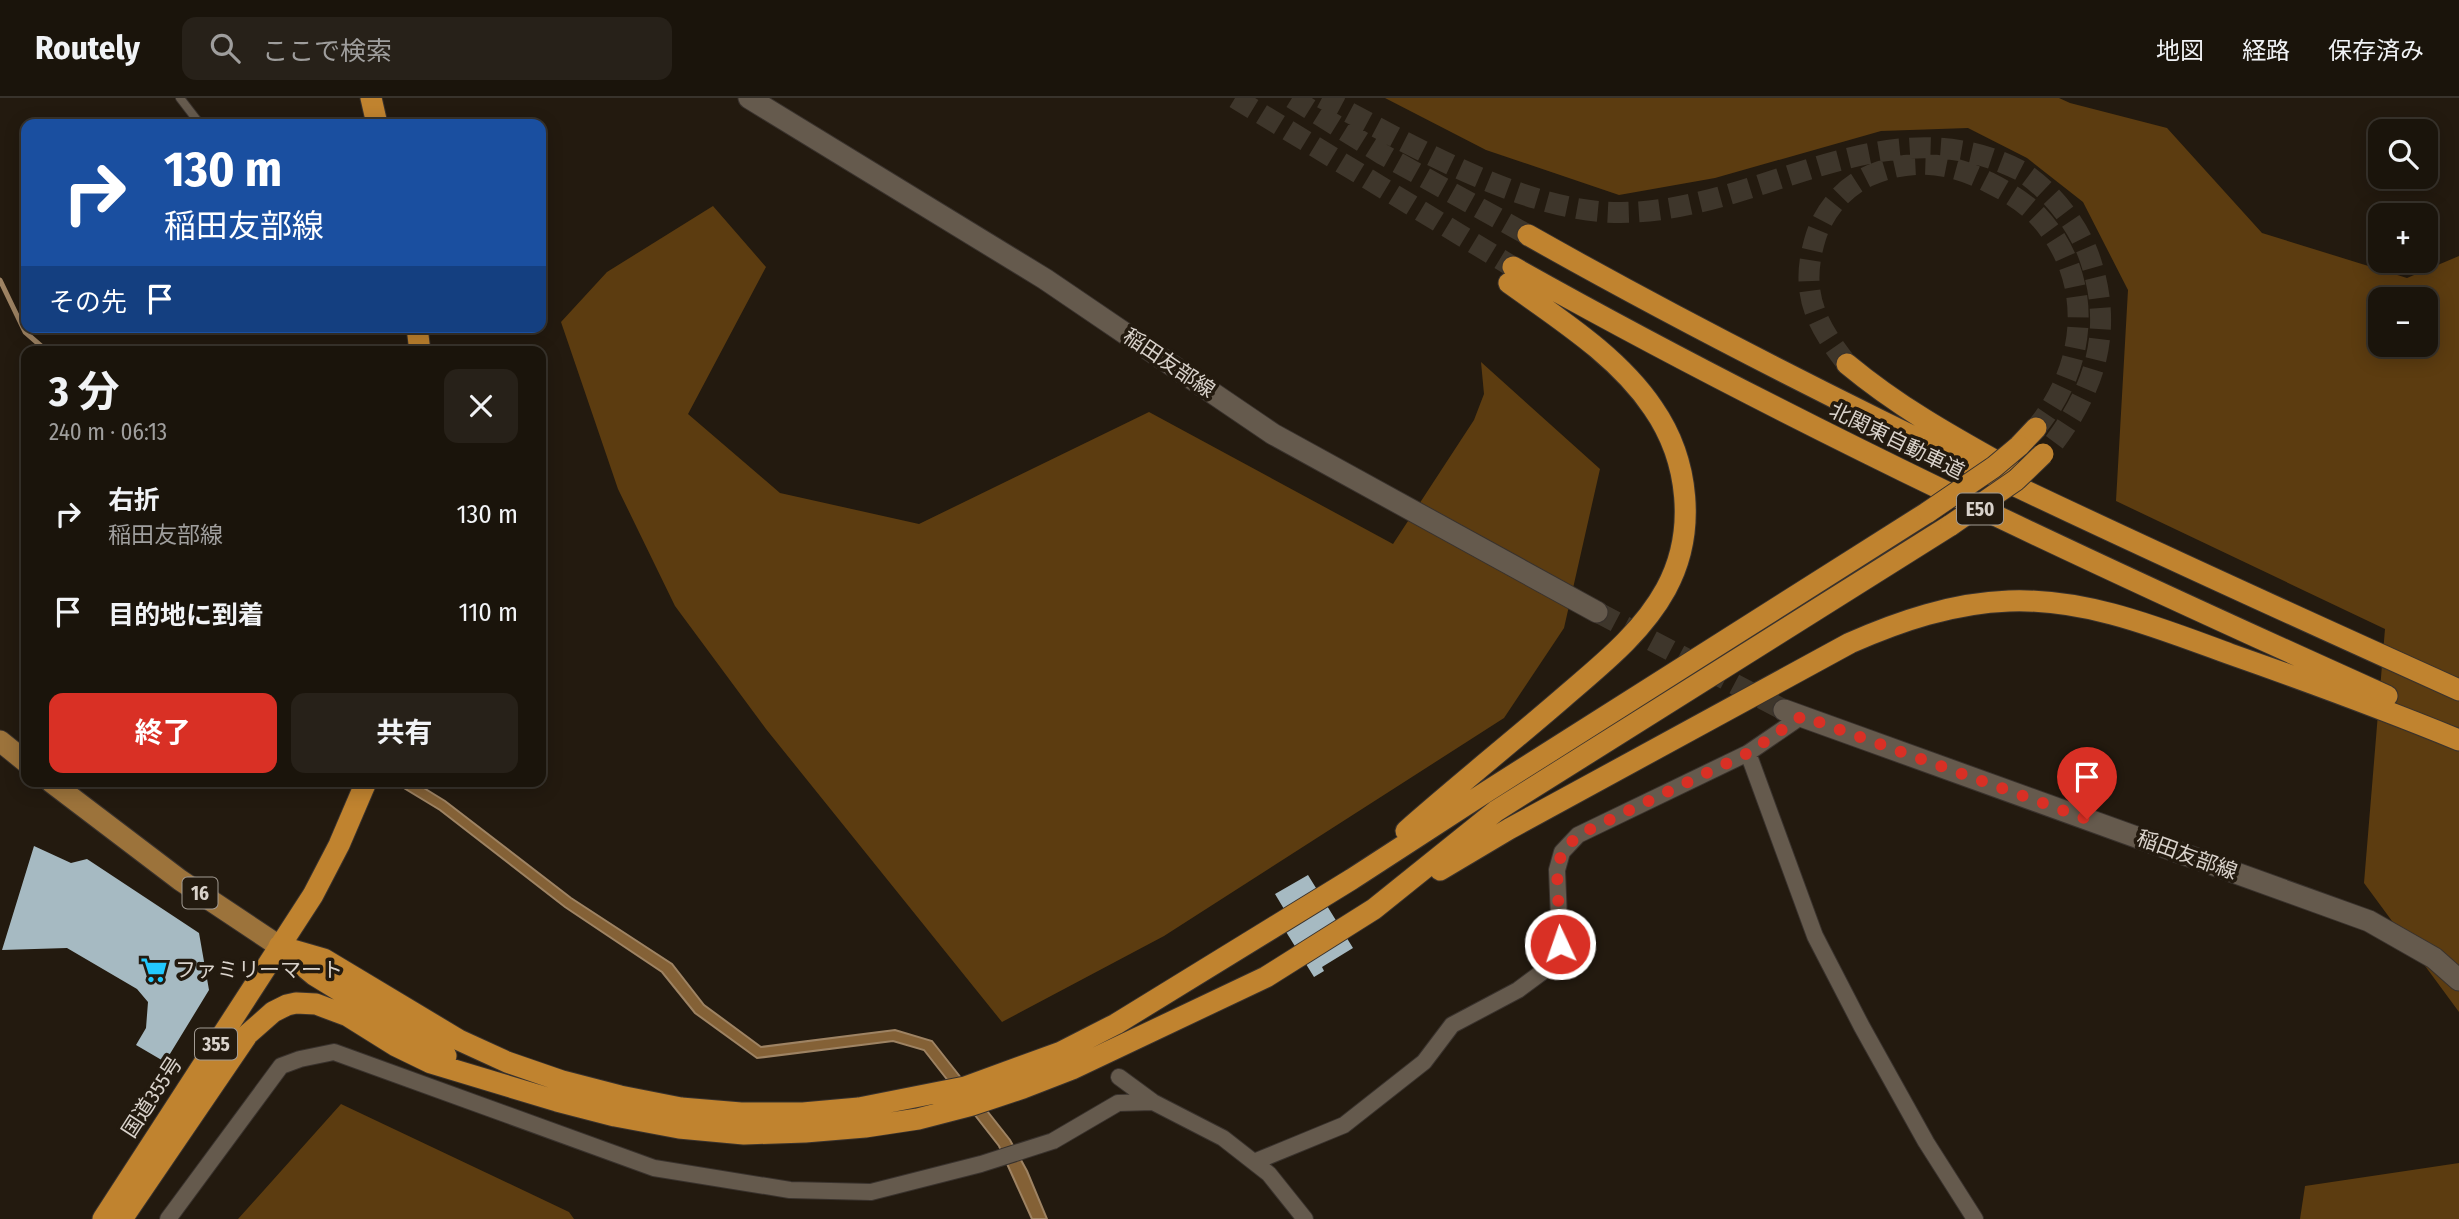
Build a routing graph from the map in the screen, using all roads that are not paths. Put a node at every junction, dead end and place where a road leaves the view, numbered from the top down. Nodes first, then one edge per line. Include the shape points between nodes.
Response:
1 (180, 98) edge
2 (371, 98) edge
3 (750, 98) edge
4 (196, 119) edge
5 (376, 119) edge
6 (1528, 235) tunnel mouth
7 (1847, 363) tunnel mouth
8 (2036, 428) tunnel mouth
9 (2048, 449) tunnel mouth
10 (2172, 561) junction
11 (1597, 612) tunnel mouth
12 (2459, 690) edge
13 (1793, 713) joint
14 (2459, 728) edge
15 (2459, 740) edge
16 (0, 741) edge
17 (1748, 753) junction
18 (21, 758) edge
19 (57, 787) edge
20 (364, 787) edge
21 (1352, 879) junction
22 (1374, 909) junction
23 (279, 946) junction
24 (2459, 980) edge
25 (1119, 1077) dead end
26 (502, 1083) junction
27 (1153, 1102) junction
28 (1254, 1163) junction
29 (103, 1219) edge
30 (122, 1219) edge
31 (168, 1219) edge
32 (1305, 1219) edge
33 (1975, 1219) edge

1 - 4 lane
2 - 5 highway
3 - 11 main road, 稲田友部線 via 1045,279 1273,433
6 - 10 highway, 北関東自動車道 / E50 via 1762,362
7 - 10 highway via 1928,423
8 - 21 highway, bridge via 1994,467 1928,512
9 - 22 highway, bridge via 1999,494 1951,526 1496,811
10 - 12 highway, 北関東自動車道 / E50
13 - 17 street
13 - 24 main road, 稲田友部線 via 2369,921 2434,958
14 - 21 highway, 北関東自動車道 / E50 via 2143,586 1511,275 1615,364 1652,407 1673,443 1683,478 1686,514 1679,554 1659,599 1609,659
15 - 22 highway via 2360,699 2094,609 2009,601 1967,606 1927,614 1850,643 1509,829
16 - 18 main road
17 - 28 street via 1578,835 1562,852 1557,870 1560,944 1553,964 1518,990 1452,1025 1424,1062 1344,1125
17 - 33 street via 1815,936 1920,1130
19 - 23 main road, 16 via 122,838
20 - 23 highway, 国道355号 / 355 via 321,882
21 - 23 highway via 1116,1024 1061,1052 965,1087 859,1108 803,1113 681,1108 562,1081 459,1040 324,959
22 - 26 highway via 1266,976 1072,1069 918,1119 744,1134 615,1116
23 - 26 highway via 314,975 406,1033
23 - 29 highway, 国道355号 / 355
25 - 27 street
26 - 30 highway via 431,1063 332,1009 316,1004 287,1005 248,1034
27 - 28 street via 1223,1138
27 - 31 street via 1118,1103 1053,1141 871,1192 790,1190 654,1168 334,1052 281,1066
28 - 32 street via 1269,1174

